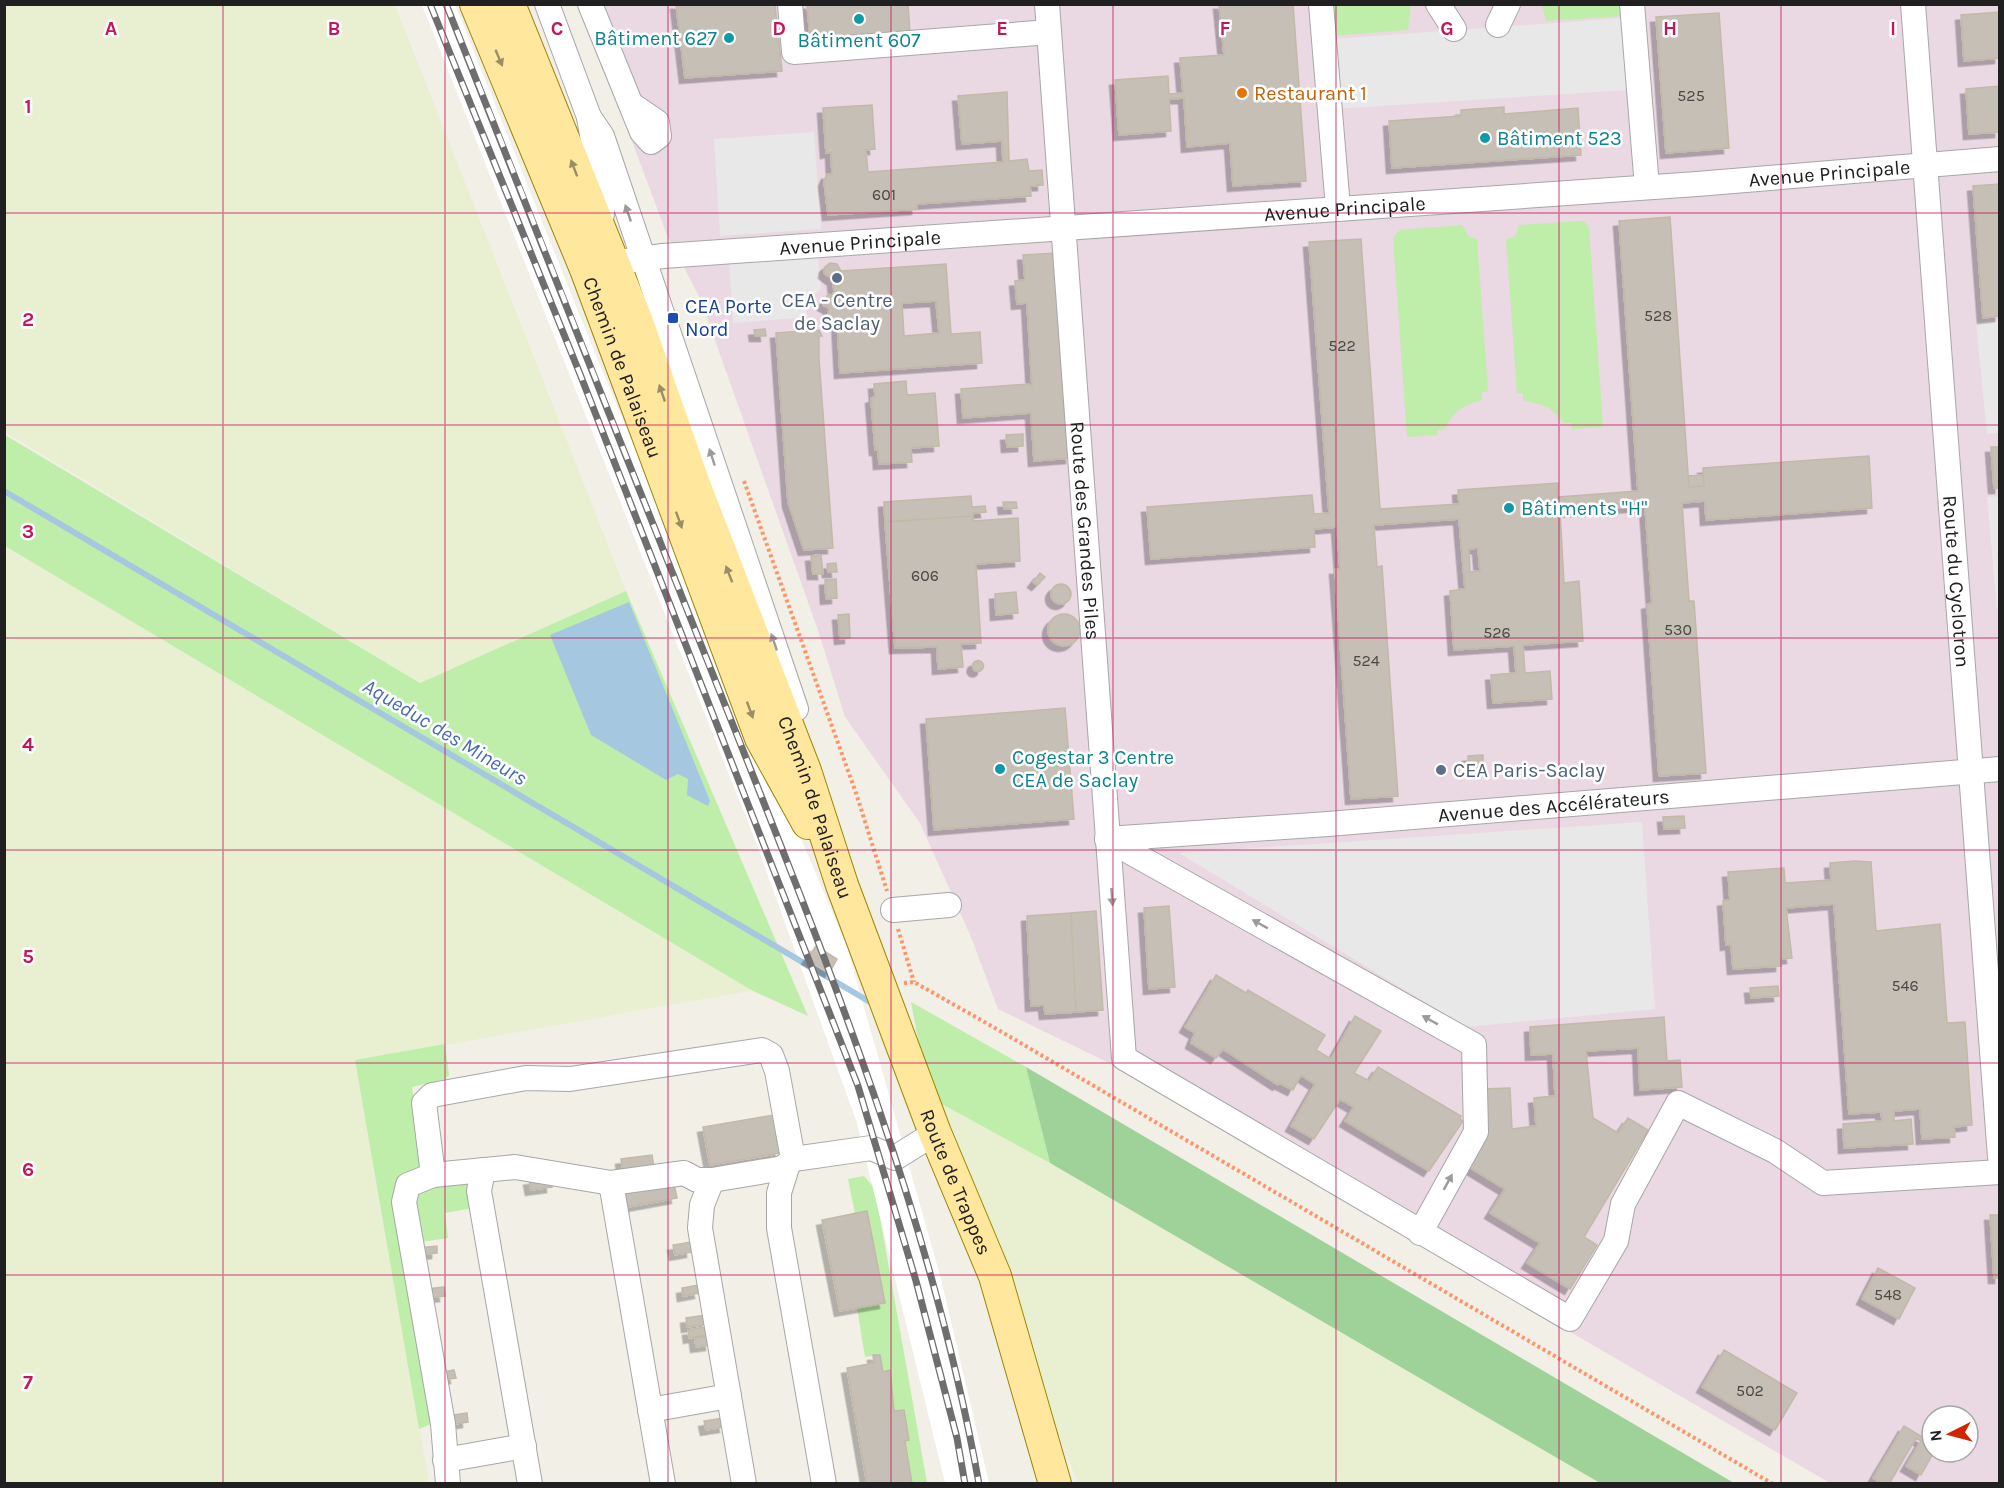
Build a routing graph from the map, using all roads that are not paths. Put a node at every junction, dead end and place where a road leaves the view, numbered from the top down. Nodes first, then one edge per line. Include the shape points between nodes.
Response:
1 (476, 4) edge
2 (509, 4) edge
3 (547, 4) edge
4 (590, 4) edge
5 (790, 4) edge
6 (1047, 4) edge
7 (1321, 4) edge
8 (1438, 4) edge
9 (1632, 4) edge
10 (1913, 4) edge
11 (1454, 29) dead end
12 (1049, 32) junction
13 (632, 105) dead end
14 (589, 117) junction
15 (2000, 159) edge
16 (1927, 165) junction
17 (1647, 187) junction
18 (1338, 208) junction
19 (1065, 227) junction
20 (598, 230) junction
21 (644, 258) junction
22 (598, 265) junction
23 (801, 760) junction
24 (2000, 769) edge
25 (1972, 771) junction
26 (1107, 839) junction
27 (842, 885) junction
28 (949, 904) dead end
29 (893, 910) dead end
30 (934, 1133) junction
31 (2000, 1157) edge
32 (791, 1162) junction
33 (483, 1170) junction
34 (2000, 1172) edge
35 (433, 1175) junction
36 (712, 1180) junction
37 (611, 1183) junction
38 (1420, 1233) junction
39 (729, 1396) junction
40 (650, 1410) junction
41 (524, 1446) junction
42 (445, 1460) junction
43 (448, 1484) edge
44 (530, 1484) edge
45 (663, 1484) edge
46 (744, 1484) edge
47 (824, 1484) edge
48 (1055, 1484) edge

1 -> 22 main road, Chemin de Palaiseau
20 -> 2 main road, Chemin de Palaiseau
3 - 14 street
4 - 13 street
5 - 12 street via 794,52
6 - 12 street, Route des Grandes Piles
7 - 18 street
8 - 11 street
9 - 17 street
10 - 16 street, Route du Cyclotron
12 - 19 street, Route des Grandes Piles
14 - 20 street via 603,202
21 -> 14 street via 602,136
15 - 16 street, Avenue Principale
16 - 17 street, Avenue Principale
16 - 25 street, Route du Cyclotron
17 - 18 street, Avenue Principale
18 - 19 street, Avenue Principale
19 - 21 street, Avenue Principale
19 - 26 street, Route des Grandes Piles
20 - 22 main road, Chemin de Palaiseau
21 - 22 street
23 -> 21 street via 796,706
23 -> 22 main road, Chemin de Palaiseau via 695,487 637,322
22 -> 27 main road, Chemin de Palaiseau via 761,738
23 - 27 main road, Chemin de Palaiseau
24 - 25 street, Avenue des Accélérateurs
25 - 26 street, Avenue des Accélérateurs
25 - 31 street, Route du Cyclotron
26 -> 38 street, Route des Grandes Piles via 1124,1058
38 -> 26 street via 1476,1132 1474,1045
27 - 30 main road, Route de Trappes
28 - 29 street
30 - 32 street via 895,1158 871,1148
30 - 48 main road, Route de Trappes via 995,1276
32 - 35 street via 777,1071 771,1055 762,1050 570,1079 526,1078 432,1095 424,1103 423,1115
32 - 36 street via 783,1168
32 - 47 street via 779,1193 779,1228
33 - 35 street
33 - 37 street via 515,1167
33 - 41 street via 479,1191
34 - 38 street via 1823,1183 1775,1151 1678,1103 1623,1204 1616,1241 1570,1318
35 - 42 street via 408,1185 404,1202 443,1424
36 - 37 street via 697,1180 684,1173
36 - 39 street via 702,1205 700,1228
37 - 40 street
39 - 40 street
39 - 46 street
40 - 45 street
41 - 42 street
41 - 44 street
42 - 43 street

